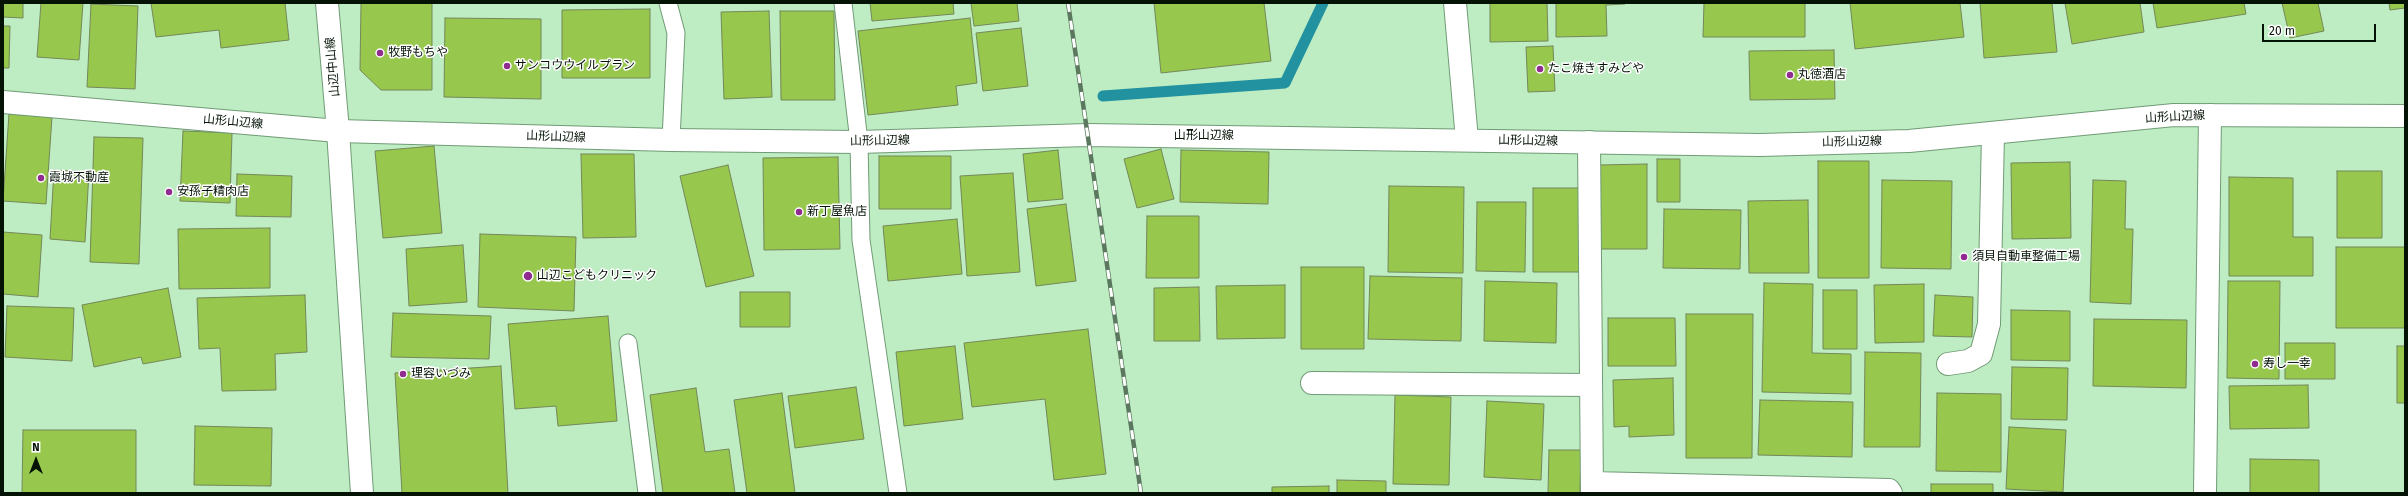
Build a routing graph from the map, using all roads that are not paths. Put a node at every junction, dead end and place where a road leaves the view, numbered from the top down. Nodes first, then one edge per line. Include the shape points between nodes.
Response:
1 (327, 3) edge
2 (668, 3) edge
3 (843, 3) edge
4 (1455, 3) edge
5 (3, 102) edge
6 (2210, 115) junction
7 (2405, 116) edge
8 (338, 131) junction
9 (1993, 133) junction
10 (671, 140) junction
11 (1467, 140) junction
12 (858, 142) junction
13 (1589, 142) junction
14 (628, 344) dead end
15 (1948, 364) dead end
16 (1312, 383) dead end
17 (1591, 385) junction
18 (1592, 488) edge
19 (2205, 492) dead end
20 (362, 493) edge
21 (648, 493) edge
22 (898, 493) edge
23 (1891, 493) edge

1 - 8 main road, 山辺中山線
2 - 10 lane via 676,33
3 - 12 lane
4 - 11 main road
5 - 8 main road, 山形山辺線
6 - 7 main road, 山形山辺線
6 - 9 main road, 山形山辺線 via 2174,115
6 - 19 main road
8 - 10 main road, 山形山辺線
8 - 20 main road, 山辺中山線
9 - 13 main road, 山形山辺線 via 1910,141 1760,145
9 - 15 main road via 1989,324 1981,354 1968,361
10 - 12 main road, 山形山辺線
11 - 12 main road, 山形山辺線 via 1088,135
11 - 13 main road, 山形山辺線
12 - 22 lane via 861,240
13 - 17 main road
14 - 21 lane
16 - 17 main road
17 - 18 main road
18 - 23 main road via 1888,490

